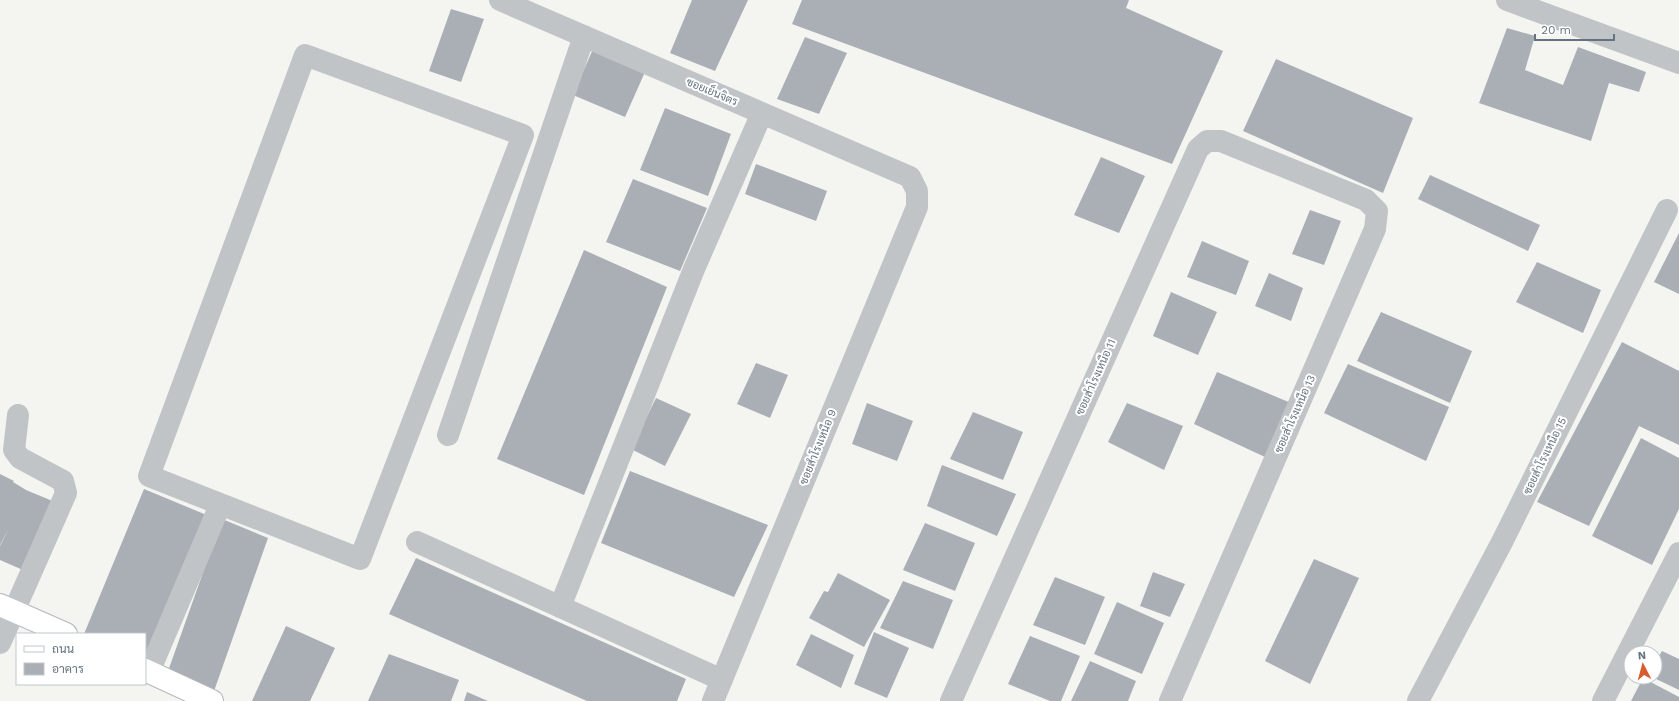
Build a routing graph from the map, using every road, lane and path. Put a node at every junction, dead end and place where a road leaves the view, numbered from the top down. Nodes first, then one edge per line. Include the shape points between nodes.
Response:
1 (500, 0) edge
2 (1507, 0) edge
3 (584, 36) junction
4 (1679, 62) edge
5 (762, 113) junction
6 (1293, 171) joint
7 (917, 191) joint
8 (1667, 210) dead end
9 (18, 415) dead end
10 (448, 434) dead end
11 (220, 505) junction
12 (417, 542) dead end
13 (1679, 553) edge
14 (560, 607) junction
15 (7, 608) edge
16 (64, 633) edge
17 (0, 643) edge
18 (147, 671) edge
19 (722, 680) junction
20 (212, 701) edge
21 (713, 701) edge
22 (951, 701) edge
23 (1170, 701) edge
24 (1418, 701) edge
25 (1603, 701) edge

1 - 3 street, ซอยเย็นจิตร
2 - 4 street
3 - 5 street, ซอยเย็นจิตร
3 - 10 street
5 - 7 street, ซอยเย็นจิตร via 910,178
5 - 14 street via 694,269
6 - 22 street, ซอยสำโรงเหนือ 11 via 1221,141 1207,141 1198,149
6 - 23 street, ซอยสำโรงเหนือ 13 via 1366,200 1377,211 1375,229
7 - 19 street, ซอยสำโรงเหนือ 9 via 917,207
8 - 24 street, ซอยสำโรงเหนือ 15 via 1502,542
9 - 15 street via 14,450 20,458 62,481 66,493
11 - 11 street via 360,559 523,135 305,55 149,476
11 - 18 street
12 - 14 street
13 - 25 street
14 - 19 street
15 - 16 main road
15 - 17 street
18 - 20 main road
19 - 21 street, ซอยสำโรงเหนือ 9

